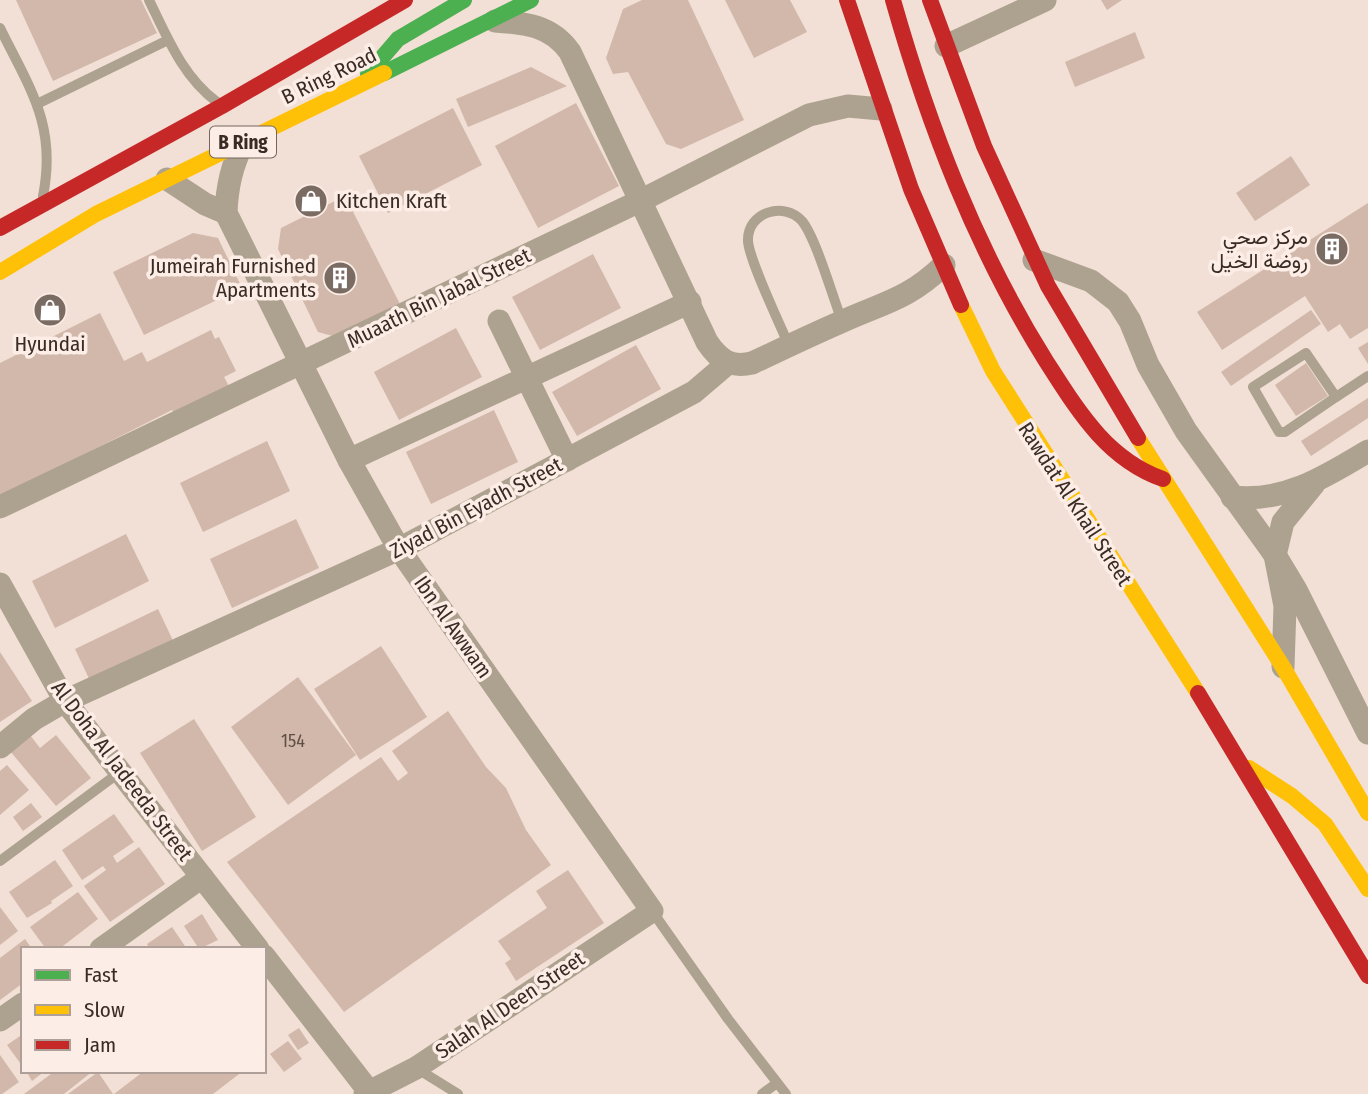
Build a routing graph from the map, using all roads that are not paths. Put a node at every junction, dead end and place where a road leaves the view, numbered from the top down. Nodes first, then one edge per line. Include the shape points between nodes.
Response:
1 (149, 0) edge
2 (405, 0) edge
3 (464, 0) edge
4 (531, 0) edge
5 (847, 0) edge
6 (893, 0) edge
7 (930, 0) edge
8 (1045, 0) edge
9 (491, 20) junction
10 (0, 28) edge
11 (168, 40) junction
12 (946, 46) junction
13 (363, 83) junction
14 (37, 104) junction
15 (222, 106) junction
16 (881, 109) junction
17 (244, 141) junction
18 (167, 179) junction
19 (642, 200) junction
20 (41, 206) junction
21 (226, 213) junction
22 (0, 228) edge
23 (1034, 260) junction
24 (944, 265) junction
25 (0, 272) edge
26 (690, 302) junction
27 (499, 321) dead end
28 (842, 321) junction
29 (789, 346) junction
30 (728, 363) junction
31 (301, 365) junction
32 (1368, 376) edge
33 (527, 380) junction
34 (1336, 397) junction
35 (1368, 451) edge
36 (349, 460) junction
37 (567, 460) junction
38 (1164, 480) junction
39 (1314, 484) junction
40 (1232, 497) junction
41 (0, 507) edge
42 (399, 549) junction
43 (1275, 555) junction
44 (0, 584) edge
45 (1283, 667) junction
46 (65, 701) junction
47 (1368, 733) edge
48 (0, 747) edge
49 (1243, 764) junction
50 (120, 772) junction
51 (1368, 813) edge
52 (0, 861) edge
53 (202, 877) junction
54 (1368, 889) edge
55 (652, 911) junction
56 (104, 947) edge
57 (256, 947) edge
58 (266, 959) edge
59 (1368, 976) edge
60 (21, 1005) edge
61 (0, 1020) edge
62 (416, 1068) junction
63 (777, 1083) junction
64 (369, 1093) edge
65 (458, 1094) edge
66 (762, 1094) edge
67 (786, 1094) edge

1 - 11 lane
2 - 15 main road, B Ring Road / B Ring
3 - 13 main road via 408,30 375,62
4 - 9 main road, B Ring Road / B Ring
5 - 16 main road, Rawdat Al Khail Street
6 - 38 main road via 913,71 952,173 991,261 1040,351 1083,417 1112,450 1141,471
7 - 12 main road
8 - 12 street
9 - 13 main road, B Ring Road / B Ring
9 - 19 street via 525,23 562,41
10 - 14 lane
11 - 14 lane
11 - 15 lane via 200,87
12 - 23 main road
13 - 17 main road, B Ring Road / B Ring
14 - 20 lane via 49,164
15 - 20 main road, B Ring Road / B Ring
16 - 19 street, Muaath Bin Jabal Street via 849,106 809,115
16 - 24 main road, Rawdat Al Khail Street
17 - 18 main road, B Ring Road / B Ring
17 - 21 street via 226,188
18 - 21 street
18 - 25 main road, B Ring Road / B Ring via 96,214
19 - 26 street
19 - 31 street, Muaath Bin Jabal Street
20 - 22 main road, B Ring Road / B Ring
21 - 31 street, Ibn Al Awwam
23 - 38 main road
23 - 40 street via 1091,281 1118,302 1163,393
24 - 28 street via 919,289
24 - 49 main road, Rawdat Al Khail Street via 971,330 1013,405
26 - 30 street via 707,342 716,356
26 - 33 street
27 - 33 street
28 - 29 street
28 - 29 lane via 805,225 783,210 765,213 751,226 748,244
29 - 30 street via 752,363
30 - 37 street, Ziyad Bin Eyadh Street via 694,392
31 - 36 street, Ibn Al Awwam
31 - 41 street, Muaath Bin Jabal Street
32 - 34 lane
33 - 36 street
33 - 37 street
34 - 34 lane via 1282,433 1252,389 1306,353
35 - 39 street
36 - 42 street, Ibn Al Awwam
37 - 42 street, Ziyad Bin Eyadh Street
38 - 45 main road
39 - 40 street via 1273,495
39 - 43 street via 1283,522
40 - 43 street
42 - 46 street, Ziyad Bin Eyadh Street
42 - 55 street, Ibn Al Awwam
43 - 45 street via 1285,606
43 - 47 street
44 - 46 street, Al Doha Al Jadeeda Street
45 - 51 main road
46 - 48 street, Ziyad Bin Eyadh Street
46 - 50 street, Al Doha Al Jadeeda Street
49 - 54 main road via 1325,824
49 - 59 main road, Rawdat Al Khail Street
50 - 52 lane
50 - 53 street, Al Doha Al Jadeeda Street
53 - 56 street
53 - 57 street, Al Doha Al Jadeeda Street
55 - 62 street, Salah Al Deen Street
55 - 63 lane
58 - 64 street
60 - 61 street
62 - 64 street, Salah Al Deen Street
62 - 65 lane
63 - 66 lane
63 - 67 lane

